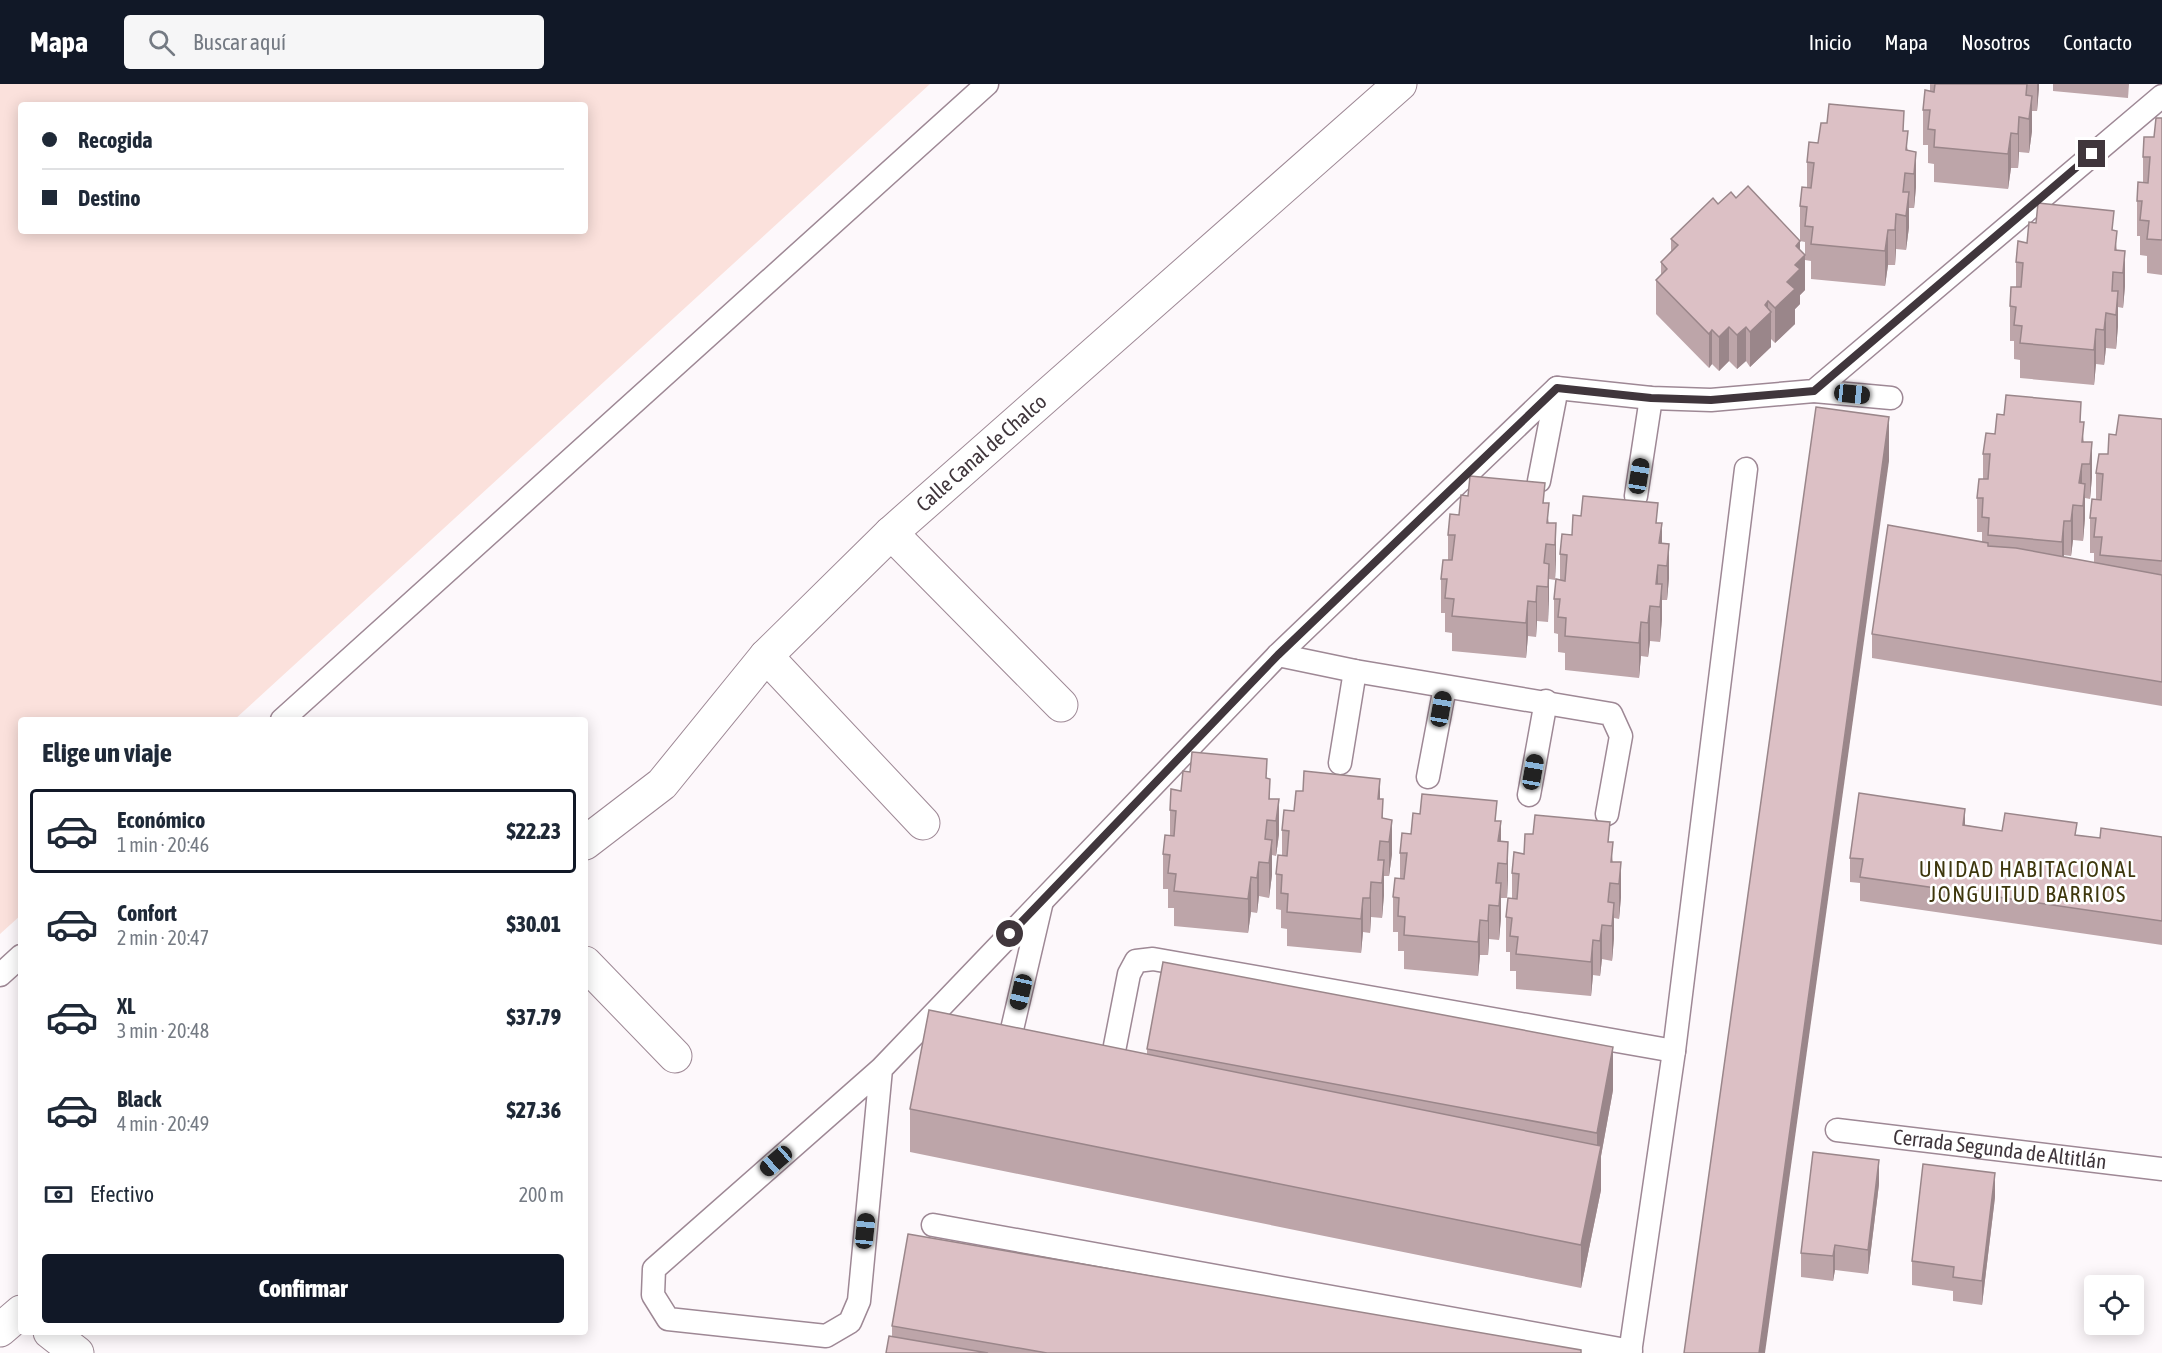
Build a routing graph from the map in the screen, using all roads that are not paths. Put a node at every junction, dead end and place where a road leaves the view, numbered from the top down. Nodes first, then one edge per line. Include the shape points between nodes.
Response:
1 (987, 84) edge
2 (1400, 84) edge
3 (2162, 96) edge
4 (1557, 388) junction
5 (1814, 391) junction
6 (1651, 398) junction
7 (1891, 398) dead end
8 (1746, 469) dead end
9 (1539, 481) edge
10 (1636, 496) dead end
11 (891, 533) junction
12 (1278, 655) junction
13 (766, 656) junction
14 (1355, 671) junction
15 (1445, 687) junction
16 (1546, 701) junction
17 (1060, 705) dead end
18 (285, 717) edge
19 (1340, 763) dead end
20 (1428, 777) dead end
21 (1529, 795) dead end
22 (1607, 814) dead end
23 (923, 823) dead end
24 (588, 841) edge
25 (1042, 900) junction
26 (18, 959) edge
27 (588, 966) edge
28 (0, 975) edge
29 (1010, 1038) edge
30 (1674, 1051) junction
31 (675, 1056) dead end
32 (1113, 1056) edge
33 (881, 1069) junction
34 (1837, 1130) dead end
35 (2162, 1169) edge
36 (933, 1225) dead end
37 (18, 1315) edge
38 (0, 1330) edge
39 (54, 1335) edge
40 (1631, 1352) edge
41 (77, 1353) edge

1 - 18 lane
2 - 11 street, Calle Canal de Chalco
3 - 5 lane
4 - 6 lane
4 - 9 lane
4 - 12 lane
5 - 6 lane via 1711,400
5 - 7 lane
6 - 10 lane
8 - 30 lane
11 - 13 street, Calle Canal de Chalco
11 - 17 street
12 - 14 lane
12 - 25 lane
13 - 23 street
13 - 24 street, Calle Canal de Chalco via 662,784
14 - 15 lane
14 - 19 lane
15 - 16 lane
15 - 20 lane
16 - 21 lane
16 - 22 lane via 1611,714 1621,736
25 - 29 lane
25 - 33 lane
26 - 28 lane
27 - 31 street
30 - 32 lane via 1153,959 1136,961 1129,974
30 - 40 lane
33 - 33 lane via 654,1269 653,1295 668,1319 826,1336 850,1323 859,1301
34 - 35 lane, Cerrada Segunda de Altitlán
36 - 40 lane
37 - 38 street
39 - 41 street

